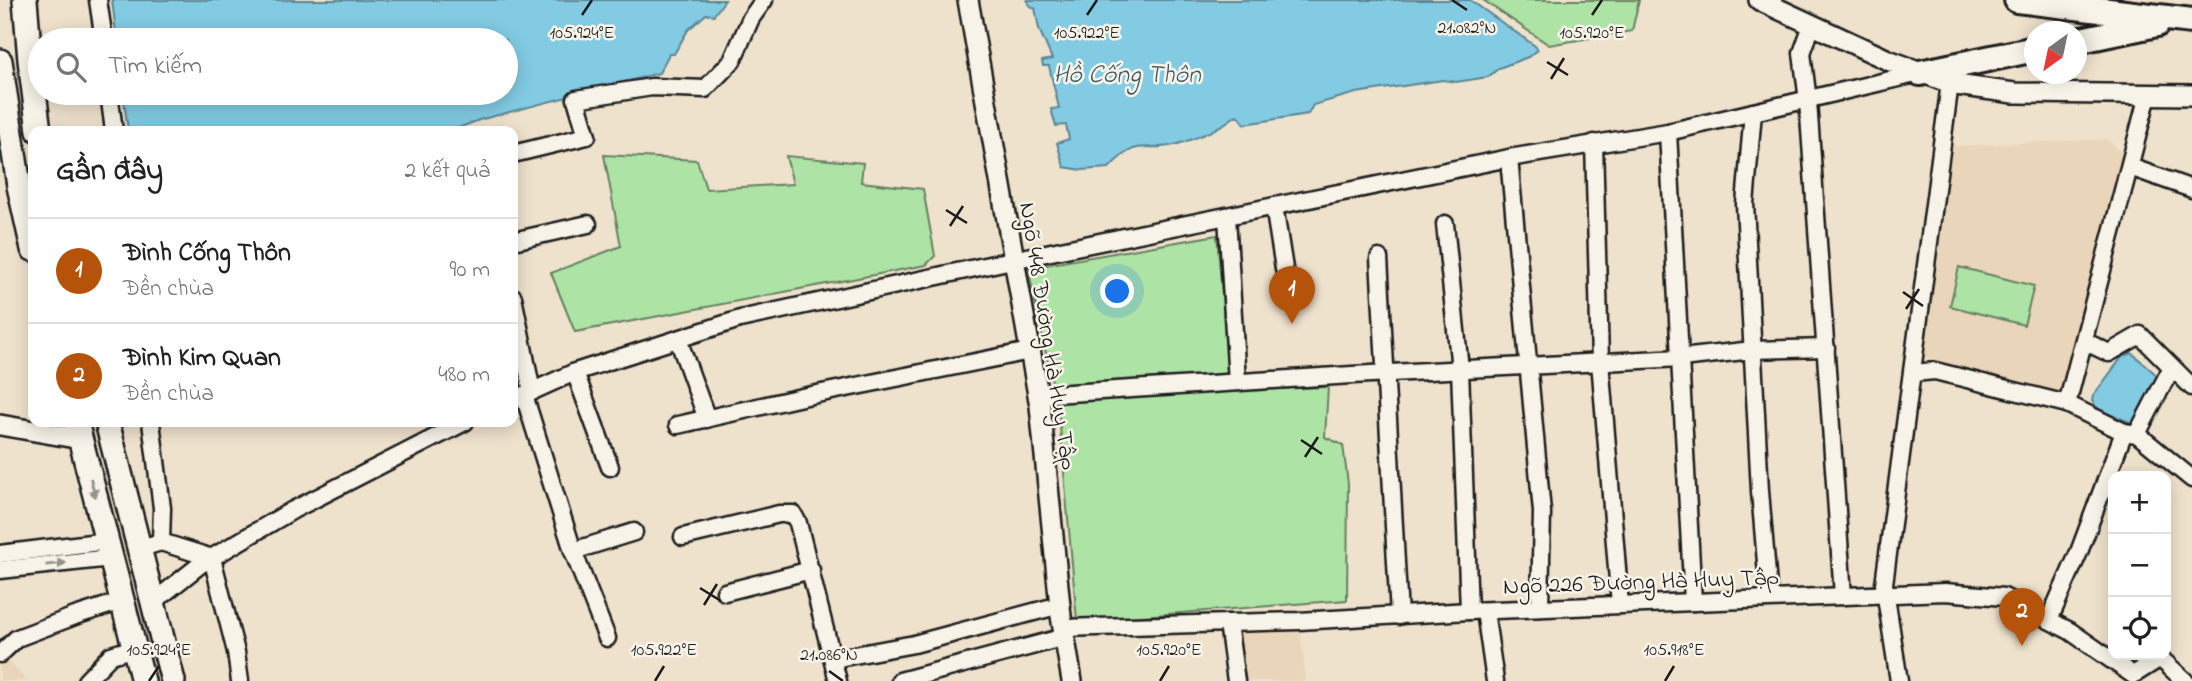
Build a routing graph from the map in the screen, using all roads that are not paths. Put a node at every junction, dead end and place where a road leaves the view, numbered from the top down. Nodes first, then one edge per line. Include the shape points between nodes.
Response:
1 (25, 0) edge
2 (98, 0) edge
3 (764, 0) edge
4 (968, 0) edge
5 (1759, 0) edge
6 (2017, 0) edge
7 (2185, 20) edge
8 (1812, 25) junction
9 (102, 28) edge
10 (28, 36) edge
11 (2087, 39) edge
12 (2024, 51) edge
13 (0, 61) edge
14 (1920, 73) junction
15 (1950, 83) junction
16 (2148, 95) junction
17 (2192, 95) edge
18 (1808, 101) junction
19 (36, 105) edge
20 (111, 105) edge
21 (1753, 112) junction
22 (38, 126) edge
23 (113, 126) edge
24 (1668, 132) junction
25 (1594, 143) junction
26 (518, 153) edge
27 (1509, 158) junction
28 (2130, 167) junction
29 (2192, 189) edge
30 (1274, 206) junction
31 (1227, 216) junction
32 (588, 224) dead end
33 (1445, 224) dead end
34 (28, 226) edge
35 (518, 240) edge
36 (1379, 258) dead end
37 (1012, 260) junction
38 (1287, 287) dead end
39 (678, 339) junction
40 (2084, 341) junction
41 (518, 346) edge
42 (1826, 348) junction
43 (1753, 350) junction
44 (1030, 351) junction
45 (1681, 358) junction
46 (1600, 361) junction
47 (1528, 365) junction
48 (2172, 367) junction
49 (1461, 369) junction
50 (575, 372) junction
51 (1385, 373) junction
52 (1913, 373) junction
53 (1237, 382) junction
54 (2192, 387) edge
55 (523, 396) edge
56 (1038, 396) junction
57 (2067, 404) junction
58 (708, 419) junction
59 (0, 425) edge
60 (678, 425) dead end
61 (28, 427) edge
62 (32, 427) edge
63 (109, 427) edge
64 (152, 427) edge
65 (455, 427) edge
66 (79, 430) edge
67 (2131, 433) junction
68 (610, 467) dead end
69 (2192, 479) edge
70 (634, 532) dead end
71 (683, 537) dead end
72 (161, 542) junction
73 (139, 548) junction
74 (109, 550) junction
75 (573, 551) junction
76 (0, 554) edge
77 (212, 558) junction
78 (0, 570) edge
79 (811, 570) junction
80 (725, 592) dead end
81 (1886, 594) junction
82 (1843, 596) junction
83 (1769, 598) junction
84 (122, 601) junction
85 (1693, 601) junction
86 (152, 603) junction
87 (1060, 605) junction
88 (1620, 605) junction
89 (1540, 608) junction
90 (1477, 611) junction
91 (1399, 615) junction
92 (2049, 620) junction
93 (1228, 624) junction
94 (1064, 633) junction
95 (607, 638) dead end
96 (0, 654) edge
97 (166, 656) junction
98 (833, 659) junction
99 (138, 664) edge
100 (86, 681) edge
101 (173, 681) edge
102 (240, 681) edge
103 (838, 681) edge
104 (900, 681) edge
105 (1072, 681) edge
106 (1236, 681) edge
107 (1495, 681) edge
108 (1899, 681) edge
109 (2185, 681) edge

1 - 10 main road
2 - 9 street
3 - 26 street via 732,61 705,89 652,87 576,99 587,136
4 - 37 street, Ngõ 448 Đường Hà Huy Tập
5 - 8 street
6 - 7 main road
7 - 11 main road
8 - 14 street
8 - 18 street via 1802,53
12 - 14 main road
13 - 34 main road
14 - 15 street
14 - 18 street
15 - 16 street via 2014,93
15 - 52 street
16 - 17 street
16 - 28 street
18 - 21 street
18 - 42 street
19 - 22 main road
20 - 23 street
21 - 24 street
21 - 43 street via 1745,204
24 - 25 street
24 - 45 street
25 - 27 street
25 - 46 street
27 - 30 street
27 - 47 street
28 - 29 street
28 - 40 street
30 - 31 street
30 - 38 street
31 - 37 street
31 - 53 street
32 - 35 street
33 - 49 street
36 - 51 street
37 - 39 street via 740,319
37 - 44 street, Ngõ 448 Đường Hà Huy Tập
39 - 50 street
39 - 58 street
40 - 48 street via 2109,353 2140,335
40 - 57 street
41 - 55 street
42 - 43 street
42 - 82 street
43 - 45 street
43 - 83 street
44 - 56 street, Ngõ 448 Đường Hà Huy Tập
44 - 58 street
45 - 46 street
45 - 85 street
46 - 47 street
46 - 88 street
47 - 49 street
47 - 89 street via 1542,512
48 - 54 street
48 - 67 street
49 - 51 street
49 - 90 street
50 - 55 street
50 - 68 street
51 - 53 street
51 - 91 street
52 - 57 street via 1935,371
52 - 81 street
53 - 56 street
55 - 75 street
56 - 87 street, Ngõ 448 Đường Hà Huy Tập
57 - 67 street
58 - 60 street
59 - 61 street
62 - 66 street
63 - 66 main road
63 - 73 main road
64 - 72 street via 162,508
65 - 77 street via 293,510
66 -> 74 main road
67 - 69 street
67 - 92 street
70 - 75 street
71 - 79 street via 793,514
72 - 73 street
72 - 77 street
73 - 86 main road
74 - 76 street
78 -> 74 street
74 - 84 main road
75 - 95 street
77 - 86 street
77 - 102 street
79 - 80 street
79 - 98 street
81 - 82 street, Ngõ 226 Đường Hà Huy Tập
81 - 92 street, Ngõ 226 Đường Hà Huy Tập via 2004,597
81 - 108 street
82 - 83 street, Ngõ 226 Đường Hà Huy Tập
83 - 85 street, Ngõ 226 Đường Hà Huy Tập
84 - 96 street via 17,638
84 - 99 main road
85 - 88 street, Ngõ 226 Đường Hà Huy Tập
86 - 97 main road
87 - 94 street, Ngõ 448 Đường Hà Huy Tập
87 - 98 street via 914,644
88 - 89 street, Ngõ 226 Đường Hà Huy Tập
89 - 90 street, Ngõ 226 Đường Hà Huy Tập
90 - 91 street, Ngõ 226 Đường Hà Huy Tập
90 - 107 street
91 - 93 street, Ngõ 226 Đường Hà Huy Tập
92 - 109 street, Ngõ 226 Đường Hà Huy Tập via 2133,675 2160,658
93 - 94 street, Ngõ 226 Đường Hà Huy Tập
93 - 106 street
94 - 104 street, Ngõ 226 Đường Hà Huy Tập
94 - 105 street, Ngõ 448 Đường Hà Huy Tập
97 - 99 main road
97 - 101 main road
98 - 103 street
99 - 100 street via 111,655

